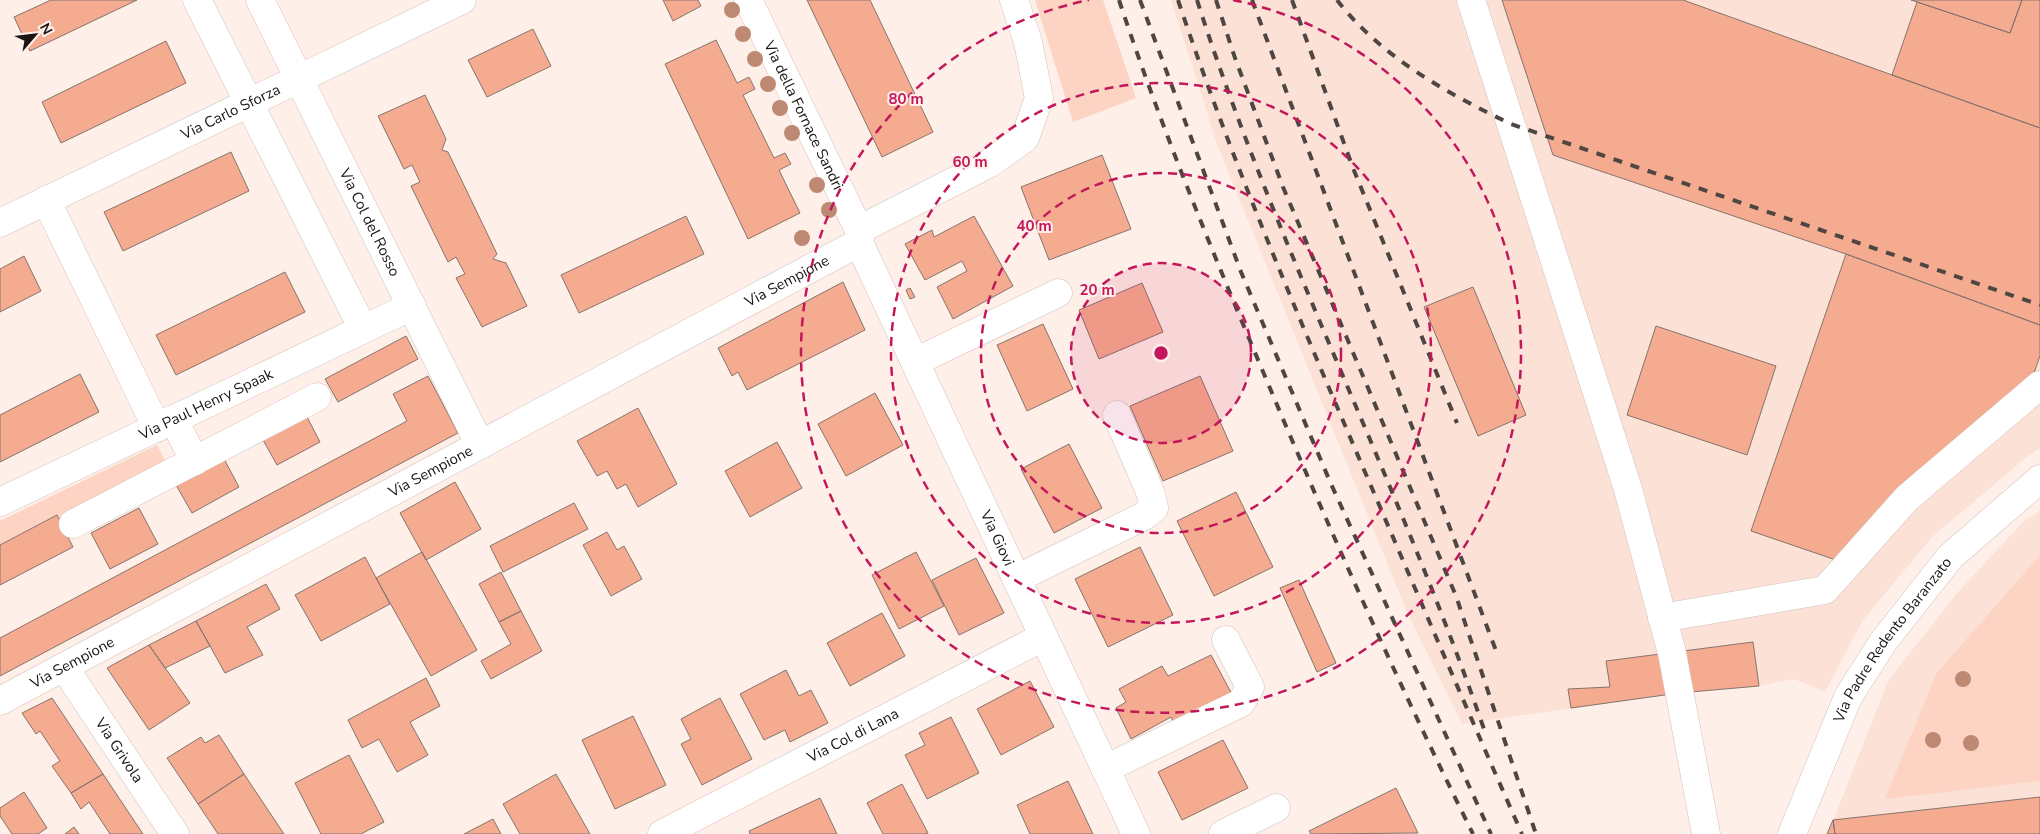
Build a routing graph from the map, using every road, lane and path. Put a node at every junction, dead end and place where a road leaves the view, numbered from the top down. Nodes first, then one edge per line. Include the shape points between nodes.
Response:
1 (197, 0) edge
2 (260, 0) edge
3 (462, 0) edge
4 (748, 0) edge
5 (1014, 0) edge
6 (1471, 0) edge
7 (298, 79) junction
8 (248, 103) junction
9 (46, 200) junction
10 (0, 222) edge
11 (859, 236) junction
12 (1058, 293) dead end
13 (412, 306) junction
14 (363, 329) junction
15 (915, 362) junction
16 (2040, 385) edge
17 (318, 397) dead end
18 (1117, 415) dead end
19 (165, 424) junction
20 (480, 445) junction
21 (195, 461) junction
22 (2040, 479) edge
23 (0, 502) edge
24 (73, 524) dead end
25 (1016, 579) junction
26 (1662, 618) junction
27 (1043, 637) junction
28 (1226, 640) dead end
29 (64, 667) junction
30 (0, 701) edge
31 (1105, 769) junction
32 (1276, 808) dead end
33 (175, 834) edge
34 (662, 834) edge
35 (1136, 834) edge
36 (1223, 834) edge
37 (1706, 834) edge
38 (1792, 834) edge

1 - 8 street
2 - 7 street, Via Col del Rosso
3 - 7 street, Via Carlo Sforza
4 - 11 street, Via della Fornace Sandri
5 - 11 street, Via Sempione via 1028,42 1039,98 1025,138 990,163
6 - 26 street via 1628,489
7 - 8 street, Via Carlo Sforza
7 - 13 street, Via Col del Rosso
8 - 9 street, Via Carlo Sforza
8 - 14 street
9 - 10 street, Via Carlo Sforza
9 - 19 street
11 - 15 street, Via Giovi
11 - 20 street, Via Sempione
12 - 15 street
13 - 14 street, Via Paul Henry Spaak
13 - 20 street, Via Col del Rosso
14 - 19 street, Via Paul Henry Spaak
15 - 25 street, Via Giovi
16 - 26 street via 1907,498 1824,590
17 - 21 street
18 - 25 street via 1154,508 1144,516
19 - 21 street
19 - 23 street, Via Paul Henry Spaak
20 - 29 street, Via Sempione
21 - 24 street
22 - 38 street, Via Padre Redento Baranzato via 1950,556 1883,642 1848,697
25 - 27 street, Via Giovi
26 - 37 street via 1672,653
27 - 31 street, Via Giovi
27 - 34 street, Via Col di Lana
28 - 31 street via 1250,687 1241,703
29 - 30 street, Via Sempione
29 - 33 street, Via Grivola
31 - 35 street, Via Giovi
32 - 36 street

